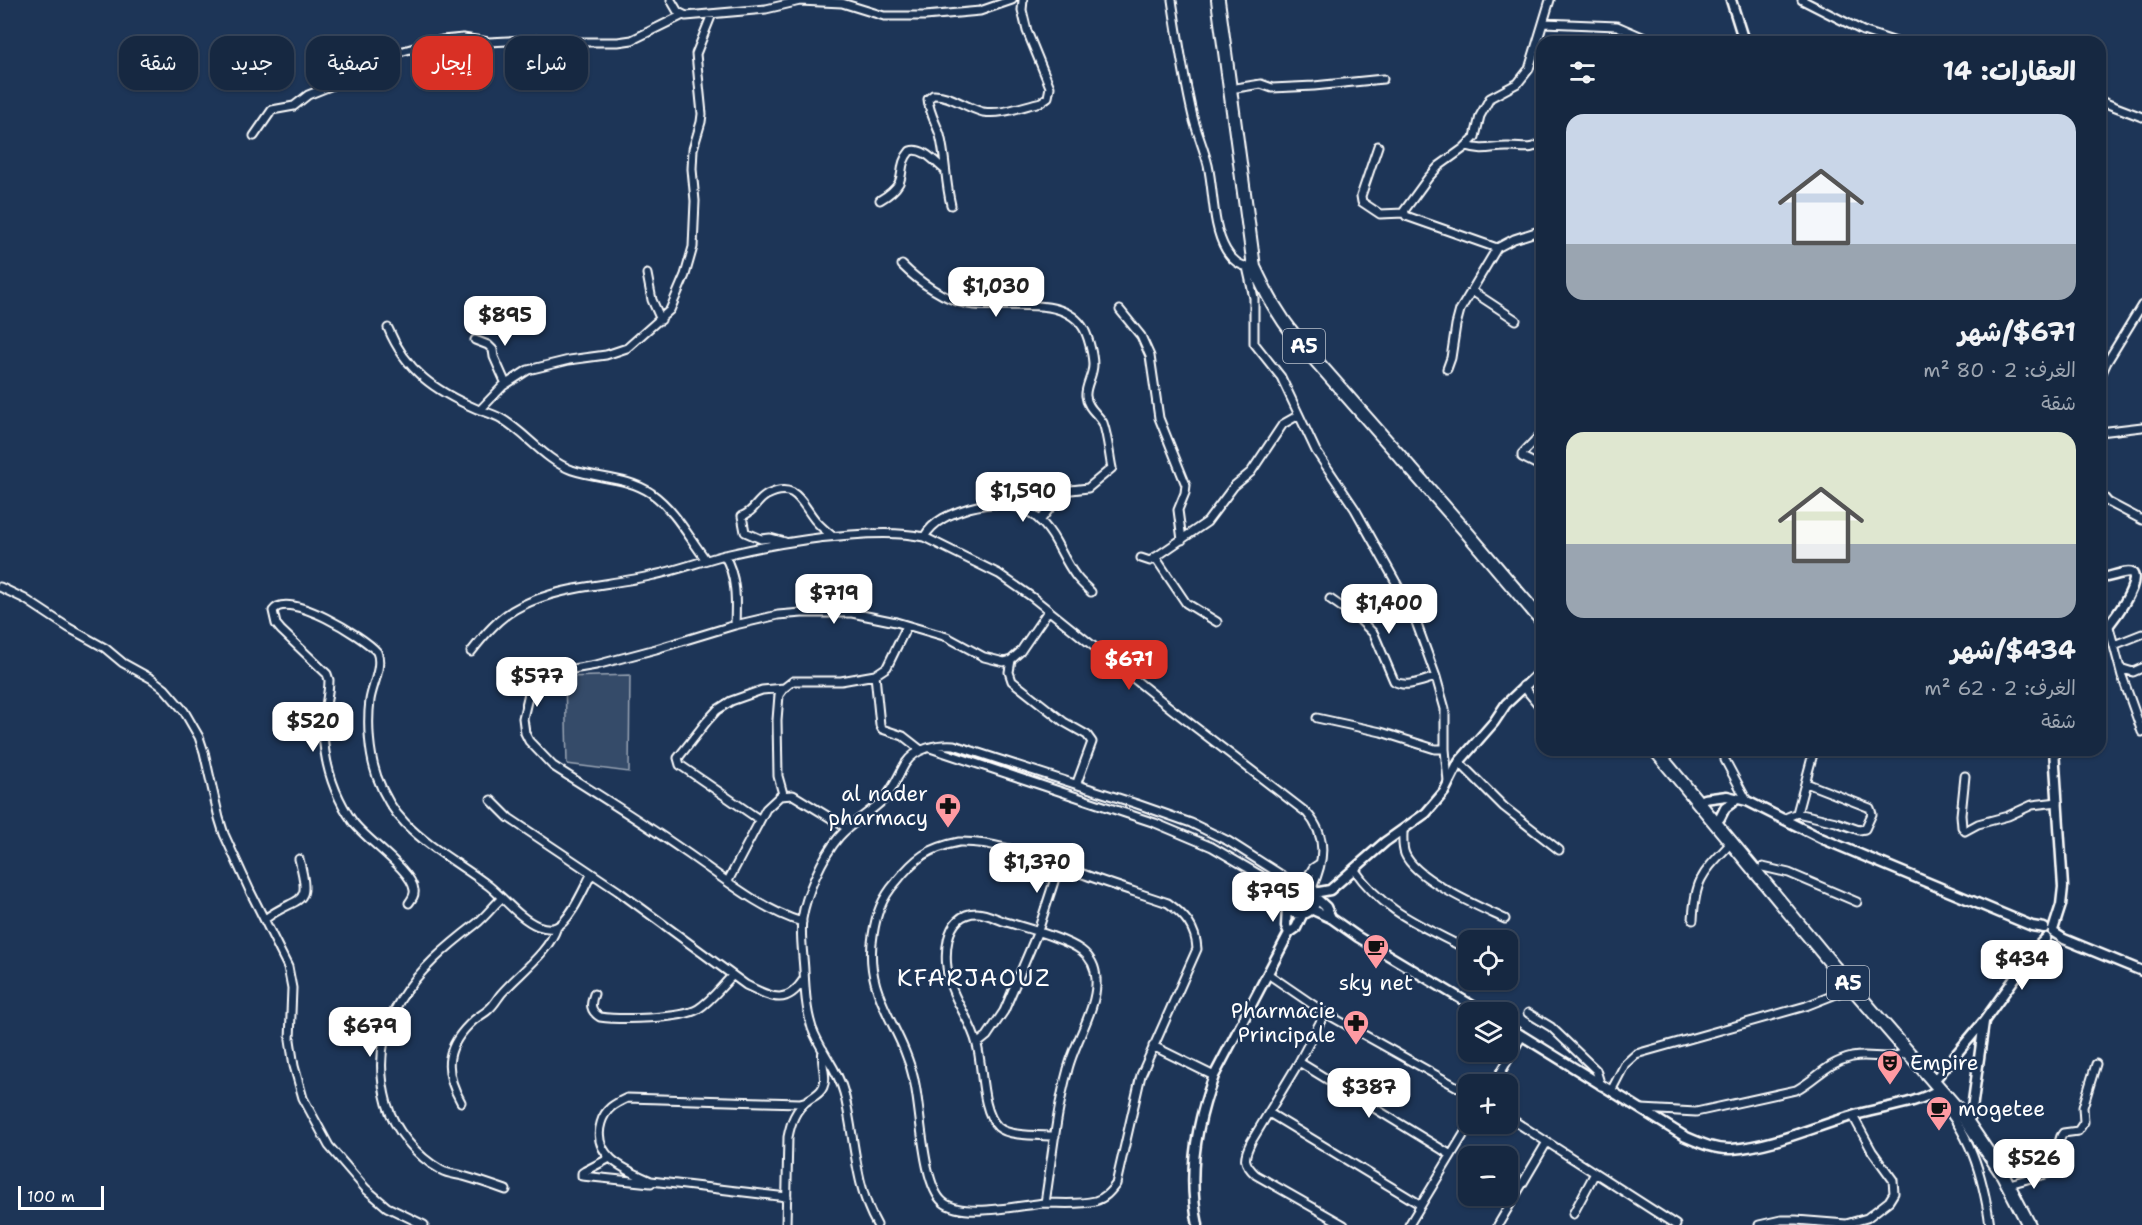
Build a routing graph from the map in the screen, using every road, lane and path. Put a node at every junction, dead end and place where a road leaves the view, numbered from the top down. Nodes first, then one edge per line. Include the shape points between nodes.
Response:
1 (671, 0) edge
2 (1012, 0) edge
3 (1023, 0) edge
4 (1172, 0) edge
5 (1218, 0) edge
6 (1225, 0) edge
7 (1551, 0) edge
8 (1731, 0) edge
9 (1802, 0) edge
10 (712, 14) junction
11 (682, 15) junction
12 (1544, 23) junction
13 (1540, 36) edge
14 (1640, 36) edge
15 (1741, 36) edge
16 (1878, 36) edge
17 (1227, 46) junction
18 (1536, 48) edge
19 (1383, 79) dead end
20 (1236, 88) junction
21 (2106, 103) edge
22 (2142, 117) edge
23 (254, 136) dead end
24 (1378, 146) dead end
25 (1467, 146) junction
26 (1536, 147) edge
27 (945, 170) junction
28 (880, 200) dead end
29 (951, 205) dead end
30 (1404, 213) junction
31 (1536, 232) edge
32 (1497, 248) junction
33 (902, 265) dead end
34 (1251, 267) junction
35 (647, 274) dead end
36 (1472, 291) junction
37 (2142, 305) edge
38 (1120, 310) dead end
39 (661, 320) junction
40 (1516, 320) dead end
41 (387, 328) dead end
42 (475, 340) dead end
43 (2106, 367) edge
44 (1447, 369) dead end
45 (506, 384) junction
46 (480, 410) junction
47 (1299, 415) junction
48 (2142, 427) edge
49 (2106, 431) edge
50 (1536, 439) edge
51 (1536, 464) edge
52 (2106, 500) edge
53 (2142, 520) edge
54 (1040, 521) junction
55 (833, 536) junction
56 (924, 537) junction
57 (1182, 540) junction
58 (785, 542) junction
59 (724, 555) junction
60 (1155, 557) junction
61 (1141, 558) dead end
62 (706, 560) junction
63 (2106, 578) edge
64 (0, 587) edge
65 (1091, 592) dead end
66 (1330, 599) dead end
67 (1536, 603) edge
68 (1048, 611) junction
69 (1536, 614) edge
70 (1217, 622) dead end
71 (735, 625) junction
72 (907, 626) junction
73 (2109, 627) junction
74 (2106, 629) edge
75 (2142, 634) edge
76 (2114, 645) junction
77 (471, 652) dead end
78 (1011, 660) junction
79 (2120, 668) junction
80 (2142, 668) edge
81 (875, 675) junction
82 (1536, 675) edge
83 (1437, 677) junction
84 (1523, 687) junction
85 (784, 688) junction
86 (1536, 702) edge
87 (1317, 718) dead end
88 (2140, 721) edge
89 (2142, 732) edge
90 (930, 748) junction
91 (1445, 749) junction
92 (921, 750) junction
93 (1660, 756) edge
94 (1669, 756) edge
95 (1725, 756) edge
96 (1813, 756) edge
97 (2055, 756) edge
98 (1458, 762) junction
99 (1965, 776) dead end
100 (1078, 780) dead end
101 (1448, 782) junction
102 (1806, 783) junction
103 (783, 794) junction
104 (1704, 799) junction
105 (1737, 799) junction
106 (491, 800) dead end
107 (1747, 801) junction
108 (2058, 802) junction
109 (1158, 811) junction
110 (1797, 813) junction
111 (1720, 818) junction
112 (1783, 819) junction
113 (760, 820) junction
114 (1155, 823) junction
115 (847, 828) junction
116 (1403, 831) junction
117 (1732, 842) junction
118 (1559, 850) dead end
119 (299, 859) dead end
120 (1319, 864) junction
121 (1059, 866) junction
122 (1763, 867) junction
123 (1354, 869) junction
124 (591, 875) junction
125 (728, 881) junction
126 (1299, 883) junction
127 (1314, 892) junction
128 (502, 898) junction
129 (1857, 902) dead end
130 (410, 903) dead end
131 (1285, 903) junction
132 (1307, 911) junction
133 (1331, 918) junction
134 (265, 919) junction
135 (1506, 919) dead end
136 (1693, 920) dead end
137 (802, 922) junction
138 (557, 927) junction
139 (1038, 931) junction
140 (2048, 932) junction
141 (1289, 933) junction
142 (1458, 945) edge
143 (2142, 971) edge
144 (1268, 974) junction
145 (732, 976) junction
146 (804, 979) junction
147 (1850, 985) junction
148 (594, 994) dead end
149 (1466, 1002) edge
150 (1325, 1013) junction
151 (1528, 1013) dead end
152 (1984, 1022) junction
153 (1518, 1033) edge
154 (1522, 1036) junction
155 (977, 1044) junction
156 (1153, 1046) junction
157 (823, 1050) junction
158 (1907, 1052) junction
159 (1299, 1062) junction
160 (2096, 1064) dead end
161 (1500, 1074) edge
162 (1214, 1076) junction
163 (1601, 1086) junction
164 (1936, 1086) junction
165 (1458, 1087) edge
166 (1611, 1091) junction
167 (807, 1101) junction
168 (461, 1102) dead end
169 (1642, 1109) junction
170 (1269, 1113) junction
171 (1853, 1116) junction
172 (1971, 1116) junction
173 (1518, 1124) edge
174 (1464, 1134) edge
175 (1055, 1136) junction
176 (1547, 1143) junction
177 (1451, 1155) junction
178 (610, 1158) junction
179 (1595, 1173) junction
180 (2013, 1183) junction
181 (665, 1184) junction
182 (506, 1190) dead end
183 (787, 1197) junction
184 (1045, 1203) junction
185 (1421, 1205) junction
186 (1572, 1214) dead end
187 (1332, 1218) junction
188 (424, 1225) edge
189 (786, 1225) edge
190 (877, 1225) edge
191 (1198, 1225) edge
192 (1327, 1225) edge
193 (1344, 1225) edge
194 (1409, 1225) edge
195 (1498, 1225) edge
196 (1676, 1225) edge
197 (1759, 1225) edge
198 (1990, 1225) edge
199 (2029, 1225) edge
200 (2036, 1225) edge

1 - 11 street
2 - 10 street via 980,11 925,16 884,16 842,3 800,1
3 - 27 street via 1027,31 1050,94 1041,102 990,113 942,96 930,97 928,103 940,134
4 - 34 street via 1219,229 1228,254 1236,262
5 - 17 highway, A5
6 - 17 highway, A5
7 - 12 street
8 - 15 street
9 - 16 street
10 - 11 street
10 - 39 street via 696,54 702,114 693,149 693,247 679,292
11 - 23 street via 632,40 618,42 489,42 463,38 428,43 379,58 294,106 272,110
12 - 13 street
12 - 14 street via 1617,26
17 - 20 highway, A5
17 - 34 highway, A5
18 - 25 street via 1529,69 1518,83 1490,98 1475,137
19 - 20 street
20 - 67 highway, A5 via 1260,266 1276,301 1360,404
21 - 22 street
24 - 30 street via 1362,202 1380,214
25 - 26 street via 1482,150
25 - 30 street via 1439,166
27 - 28 street via 924,153 910,152 902,164 897,187
27 - 29 street
30 - 32 street
31 - 32 street
32 - 36 street
33 - 54 street via 930,287 959,302 1051,308 1081,324 1093,364 1087,402 1102,423 1112,468 1088,488 1063,491
34 - 47 street via 1254,344 1281,377
34 - 69 highway, A5 via 1285,324
35 - 39 street
36 - 40 street
36 - 44 street via 1456,324
37 - 43 street
38 - 57 street via 1141,336 1150,356 1159,417 1186,484 1178,510
39 - 45 street via 622,351 528,370
41 - 46 street via 396,346 429,385
42 - 45 street via 493,350
45 - 46 street
46 - 62 street via 503,419 565,467 633,484 651,493 674,514
47 - 57 street via 1283,424 1251,472 1234,486 1207,522
47 - 83 street via 1316,451 1400,586
48 - 49 street
50 - 51 street via 1521,454
52 - 53 street
54 - 56 street via 1021,507 990,504 945,517 932,525
54 - 65 street
55 - 56 street
55 - 58 street
55 - 58 street via 794,492 781,490 761,498 753,511 741,518 745,532
56 - 68 street via 999,574
57 - 60 street
58 - 59 street
59 - 62 street
59 - 71 street via 734,577
60 - 61 street via 1148,561
60 - 70 street via 1186,603
62 - 77 street via 654,575 578,587 539,598 502,618
63 - 73 street via 2132,572 2141,581 2134,599
64 - 134 street via 26,599 152,679 184,711 204,752 225,834
66 - 83 street via 1374,634 1397,684
68 - 78 street
68 - 120 street via 1307,813 1321,836
71 - 72 street via 778,615 830,612
71 - 125 street via 546,677 529,693 523,718 529,741 553,766
72 - 78 street via 947,637 996,661
72 - 81 street via 887,667
73 - 74 street
73 - 76 street
75 - 76 street
76 - 79 street
78 - 100 street via 1012,681 1092,742
79 - 80 street via 2133,672
79 - 88 street
81 - 85 street via 841,681 793,681
81 - 92 street via 882,729 903,736
82 - 84 street
83 - 91 street via 1444,709
84 - 86 street
84 - 98 street
85 - 103 street via 779,695 777,720 778,776
85 - 113 street via 747,694 717,710 678,758 680,765
87 - 91 street
88 - 89 street
90 - 92 street
90 - 109 street via 954,745
90 - 114 street
91 - 101 street
92 - 115 street via 905,764 885,798
93 - 117 highway, A5
94 - 104 highway, A5
95 - 107 street
96 - 102 street
97 - 108 street
98 - 101 street
98 - 118 street via 1504,807
99 - 108 street via 1961,815 1965,831 2032,805
101 - 116 street via 1435,804
102 - 110 street
102 - 110 street via 1870,808 1872,814 1862,831
103 - 113 street via 774,799
103 - 115 street via 793,795
104 - 105 street
104 - 111 highway, A5
105 - 107 street
105 - 111 street
106 - 124 street via 509,818
107 - 112 street
108 - 140 street via 2063,887 2061,905
109 - 114 street
109 - 126 street via 1228,841
110 - 112 street
111 - 122 highway, A5
112 - 140 street
113 - 125 street
114 - 131 street via 1212,847 1260,875
115 - 137 street via 815,880
116 - 123 street
116 - 135 street via 1405,854 1426,877
117 - 136 street via 1700,878
117 - 147 highway, A5
119 - 134 street via 304,894
120 - 126 street
120 - 127 street
121 - 139 street
121 - 156 street via 1168,903 1180,912 1196,935 1197,949
121 - 184 street via 994,845 941,845 910,865 884,897 876,915 870,952 879,997 911,1066 931,1181 941,1201 979,1210
122 - 129 street via 1789,873
122 - 164 highway, A5
123 - 127 street via 1330,890
123 - 142 street via 1370,891 1392,910
124 - 138 street via 569,916
124 - 145 street
125 - 137 street via 778,913
126 - 127 street
126 - 131 street via 1286,890
127 - 132 street
127 - 133 street
128 - 130 street via 430,845 389,802 377,777 370,736 377,652 309,610 275,607 276,624 327,674 329,690 323,730 327,767 336,790 353,822 412,884 414,896
128 - 138 street via 539,927
128 - 182 street via 478,923 447,945 405,992 385,1034 382,1072 389,1111 418,1152 440,1170
131 - 132 street via 1297,914
131 - 141 street
132 - 133 street
132 - 141 street
133 - 149 street
134 - 188 street via 289,973 292,1051 299,1085 314,1119 329,1146 374,1197
137 - 146 street
138 - 168 street via 530,964 453,1045 450,1075
139 - 155 street via 999,1022
139 - 155 street via 979,913 966,915 950,932 946,966
139 - 175 street via 1084,951 1096,977 1094,998 1068,1068
140 - 143 street
140 - 152 street
141 - 144 street
144 - 150 street
144 - 162 street
145 - 146 street via 762,993 781,998 791,995
145 - 148 street via 699,1008 668,1016 600,1017 590,1003
146 - 157 street via 810,1020
147 - 158 highway, A5
147 - 166 street via 1806,1006 1636,1054 1625,1064
150 - 159 street
150 - 165 street
151 - 163 street via 1551,1027 1596,1070
152 - 164 street
152 - 172 street
153 - 154 street
154 - 161 street
154 - 163 street
155 - 175 street via 995,1125 1007,1133
156 - 162 street
156 - 184 street via 1137,1090 1116,1184 1097,1200
157 - 167 street via 825,1083
157 - 190 street via 842,1083 858,1170
158 - 164 highway, A5
158 - 169 street via 1890,1058 1852,1057 1823,1069 1796,1090 1719,1108 1676,1112
159 - 170 street
159 - 177 street
160 - 180 street via 2083,1107 2082,1126 2078,1131 2063,1133 2049,1173
162 - 191 street via 1195,1147 1192,1177
163 - 166 street
164 - 171 street
164 - 172 highway, A5
164 - 198 street via 1978,1163
164 - 199 highway, A5 via 1961,1113 1993,1159
166 - 169 street
167 - 178 street via 627,1098 603,1115 599,1131 602,1148
167 - 183 street via 790,1126
169 - 171 street via 1684,1136 1723,1149 1762,1144
170 - 185 street
170 - 187 street via 1245,1156 1248,1168
171 - 197 street via 1893,1180 1895,1189 1889,1201 1867,1218 1846,1224 1781,1220
172 - 180 highway, A5
173 - 176 street
174 - 177 street
175 - 184 street
176 - 179 street
176 - 195 street
177 - 185 street
178 - 181 street via 632,1173
178 - 181 street via 582,1176
179 - 186 street
179 - 196 street
180 - 200 highway, A5
181 - 183 street
183 - 189 street
185 - 194 street
187 - 192 street
187 - 193 street

